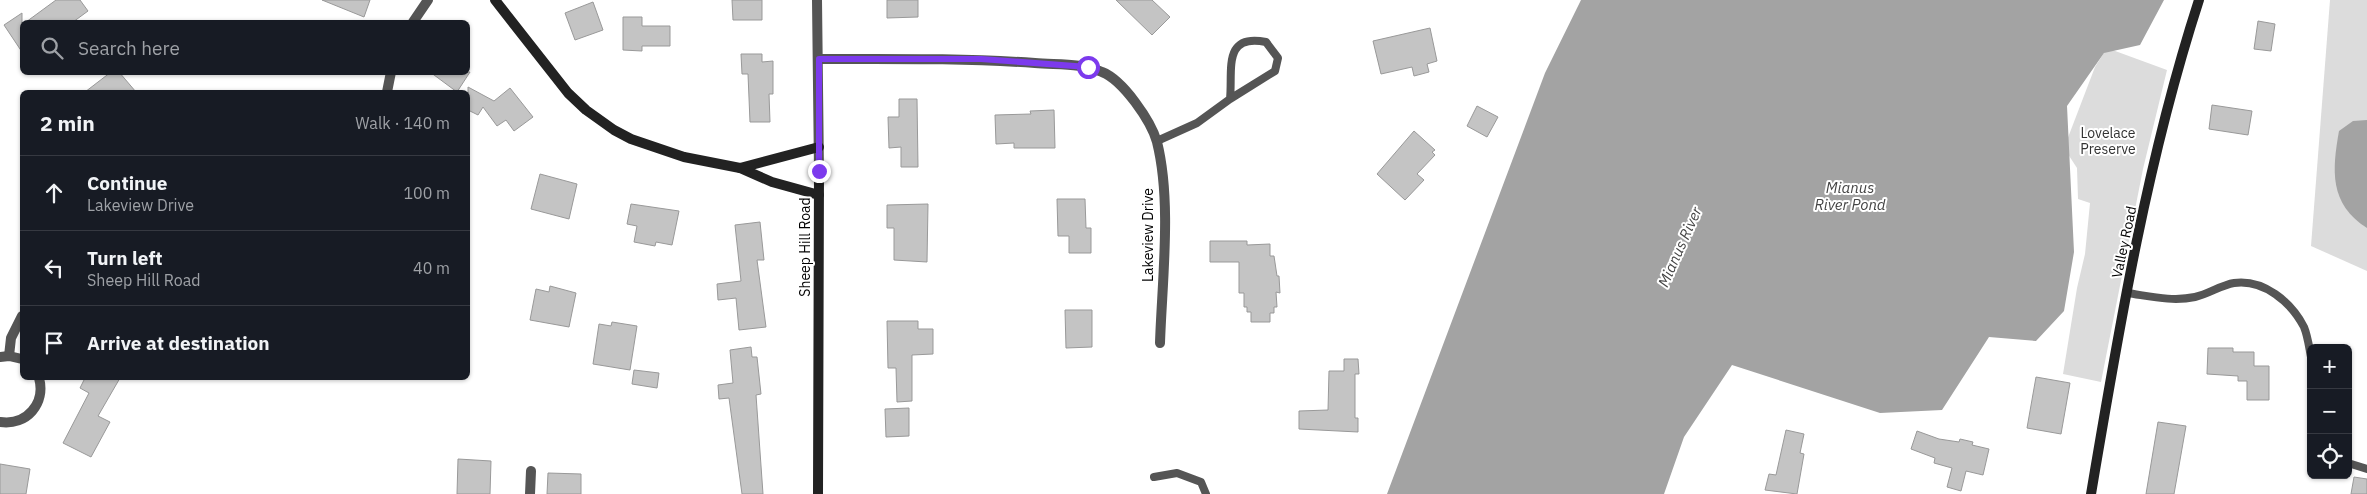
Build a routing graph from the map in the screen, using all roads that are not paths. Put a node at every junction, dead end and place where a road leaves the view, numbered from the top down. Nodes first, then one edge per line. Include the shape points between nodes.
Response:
1 (428, 0) edge
2 (495, 0) edge
3 (817, 0) edge
4 (2199, 0) edge
5 (414, 20) edge
6 (819, 59) junction
7 (390, 75) edge
8 (387, 90) edge
9 (1230, 99) junction
10 (1156, 141) junction
11 (819, 146) junction
12 (740, 168) junction
13 (819, 195) junction
14 (2127, 293) junction
15 (20, 320) edge
16 (1160, 343) dead end
17 (2308, 344) edge
18 (4, 356) edge
19 (20, 359) edge
20 (39, 380) edge
21 (0, 422) edge
22 (2352, 464) edge
23 (2367, 469) edge
24 (531, 471) dead end
25 (1154, 477) dead end
26 (530, 494) edge
27 (818, 494) edge
28 (1206, 494) edge
29 (2091, 494) edge

1 - 5 street
2 - 12 street via 568,93 602,121 630,139 675,154
3 - 6 street, Sheep Hill Road
4 - 14 street, Valley Road via 2164,125
6 - 10 street, Lakeview Drive via 981,59 1088,67 1104,72 1138,105
6 - 11 street, Sheep Hill Road
7 - 8 street
9 - 9 lane via 1230,58 1235,49 1256,39 1266,42 1278,58 1275,71
9 - 10 lane via 1197,123
10 - 16 street, Lakeview Drive via 1165,202
11 - 12 street
11 - 13 street, Sheep Hill Road
12 - 13 street via 772,182
13 - 27 street, Sheep Hill Road
14 - 17 lane via 2173,299 2194,297 2228,284 2257,284 2270,290 2294,313 2304,327
14 - 29 street, Valley Road
15 - 18 street
18 - 19 street
20 - 21 street via 40,395 32,412 16,422
22 - 23 lane
24 - 26 street
25 - 28 lane via 1177,473 1201,482

